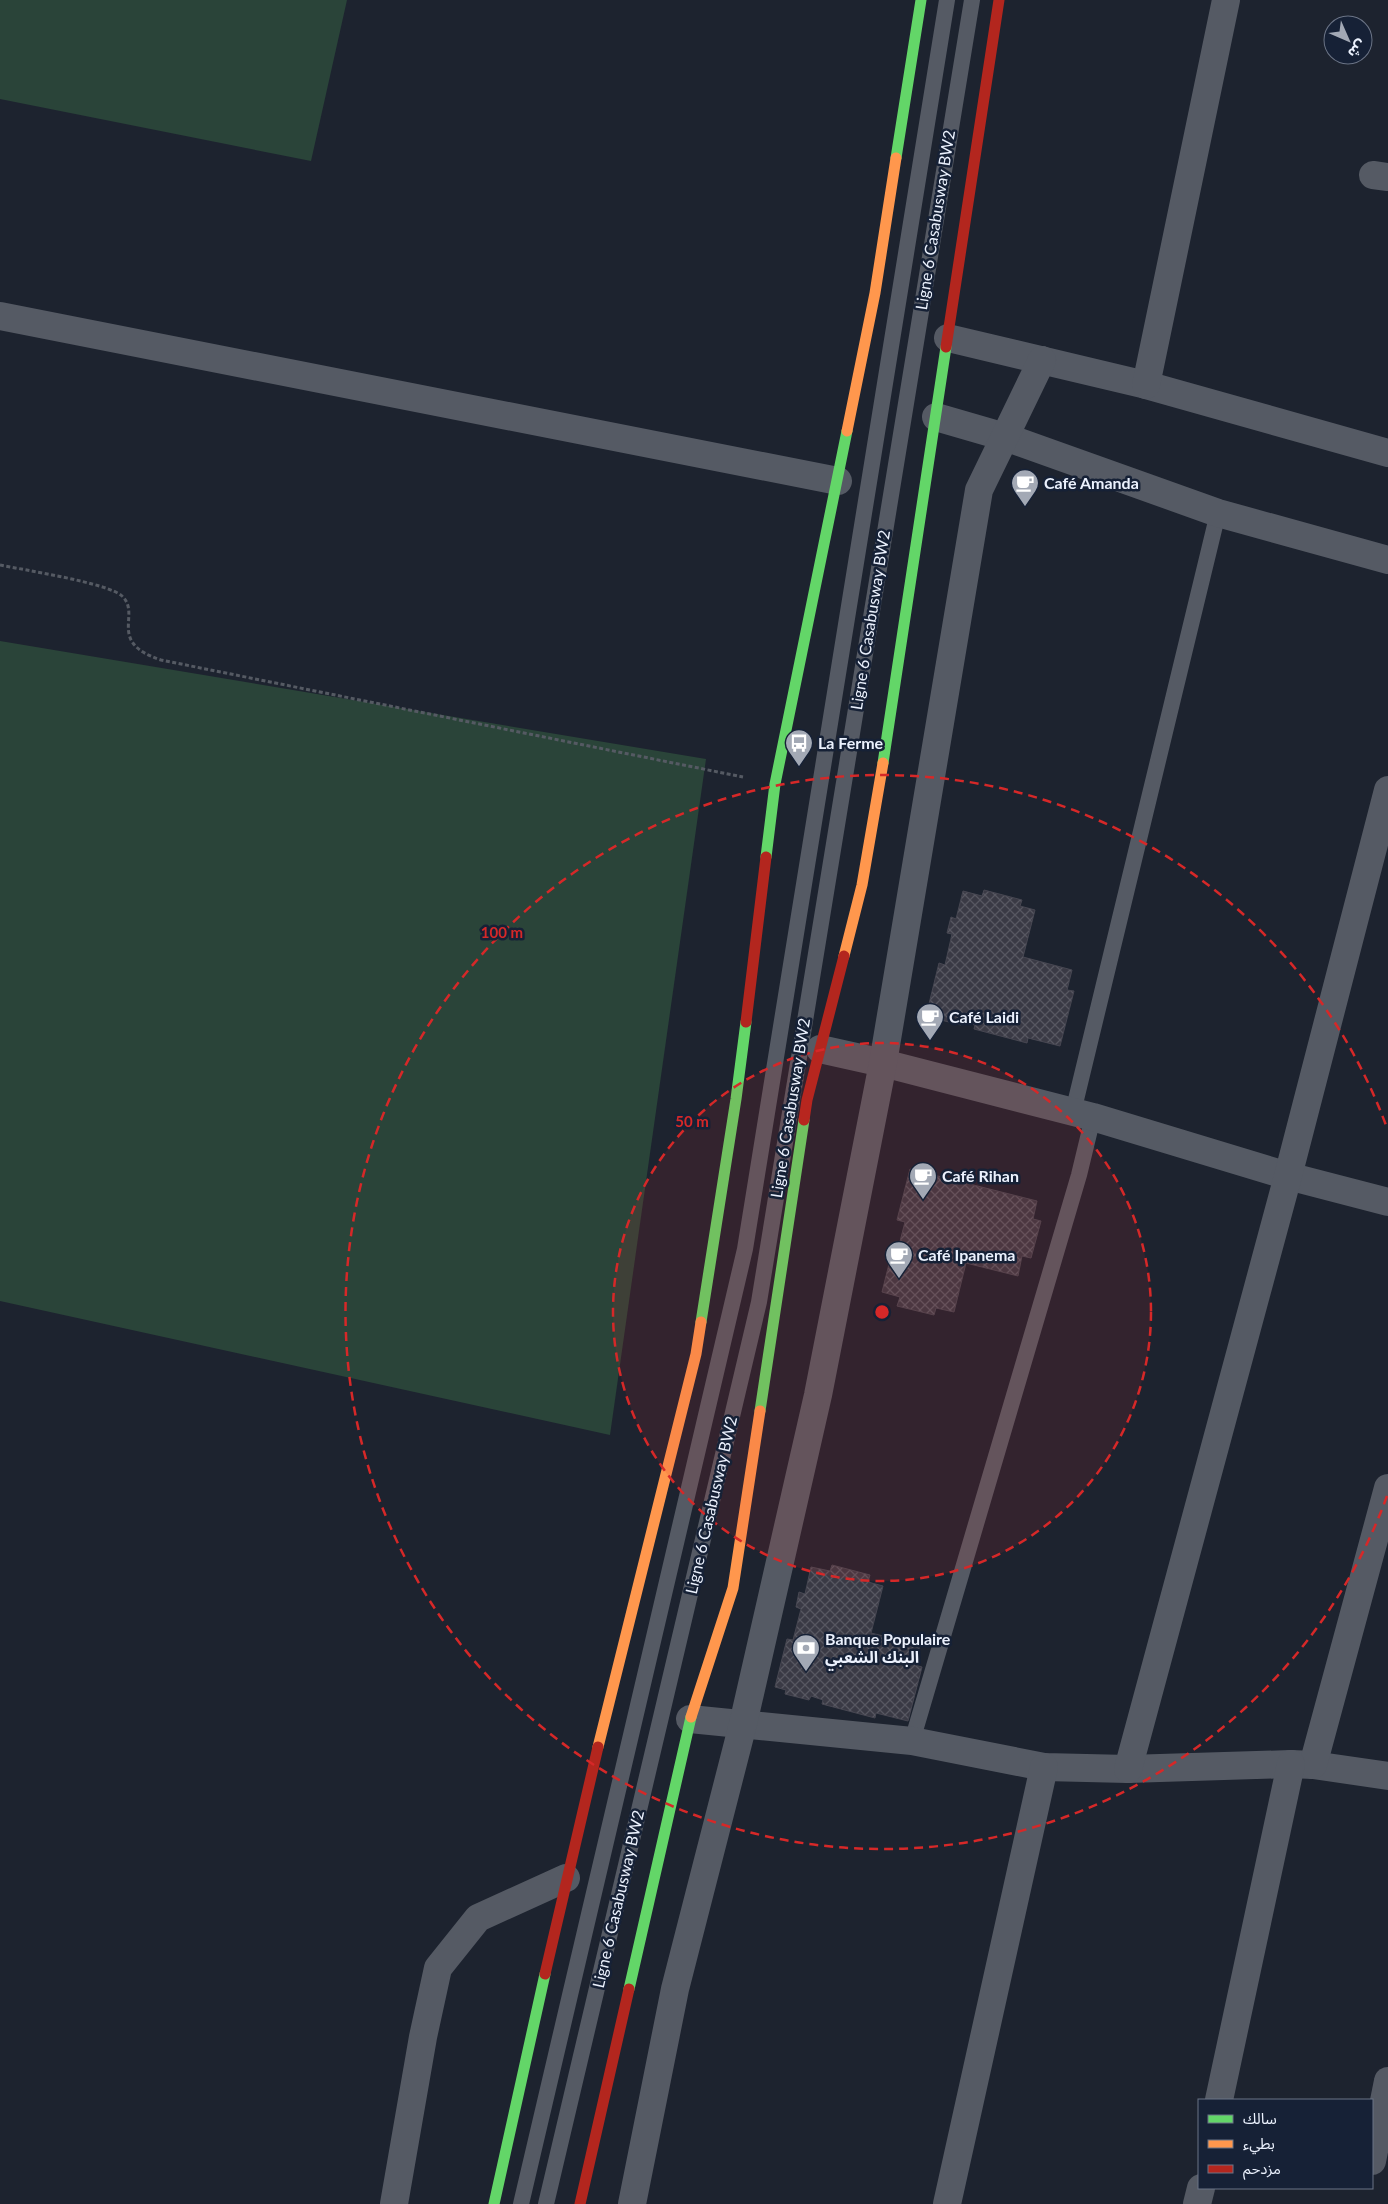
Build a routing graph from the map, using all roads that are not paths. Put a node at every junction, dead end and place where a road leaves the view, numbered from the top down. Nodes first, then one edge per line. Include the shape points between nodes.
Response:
1 (921, 0) edge
2 (947, 0) edge
3 (972, 0) edge
4 (999, 0) edge
5 (1226, 0) edge
6 (0, 316) edge
7 (948, 338) junction
8 (1042, 360) junction
9 (1146, 385) junction
10 (936, 417) junction
11 (1004, 437) junction
12 (1388, 453) edge
13 (838, 481) junction
14 (1218, 513) junction
15 (1388, 560) edge
16 (1388, 790) edge
17 (820, 1049) junction
18 (883, 1062) junction
19 (1083, 1115) junction
20 (1288, 1176) junction
21 (1388, 1202) edge
22 (1388, 1488) edge
23 (690, 1719) junction
24 (744, 1724) junction
25 (912, 1741) junction
26 (1302, 1764) junction
27 (1044, 1767) junction
28 (1128, 1769) junction
29 (1388, 1776) edge
30 (566, 1878) junction
31 (1388, 2080) edge
32 (1219, 2099) edge
33 (1373, 2156) edge
34 (1201, 2189) edge
35 (394, 2204) edge
36 (494, 2204) edge
37 (521, 2204) edge
38 (546, 2204) edge
39 (580, 2204) edge
40 (632, 2204) edge
41 (947, 2204) edge
42 (1197, 2204) edge

1 - 13 main road via 875,293
2 - 37 lane, Ligne 6 Casabusway BW2 via 745,1249
3 - 38 lane, Ligne 6 Casabusway BW2 via 759,1302
4 - 7 main road
5 - 9 street
6 - 13 street
7 - 8 street
7 - 10 main road
8 - 9 street
8 - 11 street
9 - 12 street
10 - 11 street
10 - 17 main road via 876,812 862,885
11 - 14 street
11 - 18 street via 979,490
13 - 30 main road via 775,784 736,1099 696,1354
14 - 15 street
14 - 19 lane
16 - 20 street
17 - 18 street
17 - 23 main road via 807,1100 733,1588
18 - 19 street
18 - 24 street via 818,1396
19 - 20 street
19 - 25 lane via 1076,1184
20 - 21 street
20 - 28 street
22 - 26 street
23 - 24 street
23 - 39 main road
24 - 25 street
24 - 40 street via 675,1990
25 - 27 street
26 - 28 street
26 - 29 street
26 - 32 street
27 - 28 street
27 - 41 street
30 - 35 street via 478,1918 438,1968
30 - 36 main road
31 - 33 street
34 - 42 street

